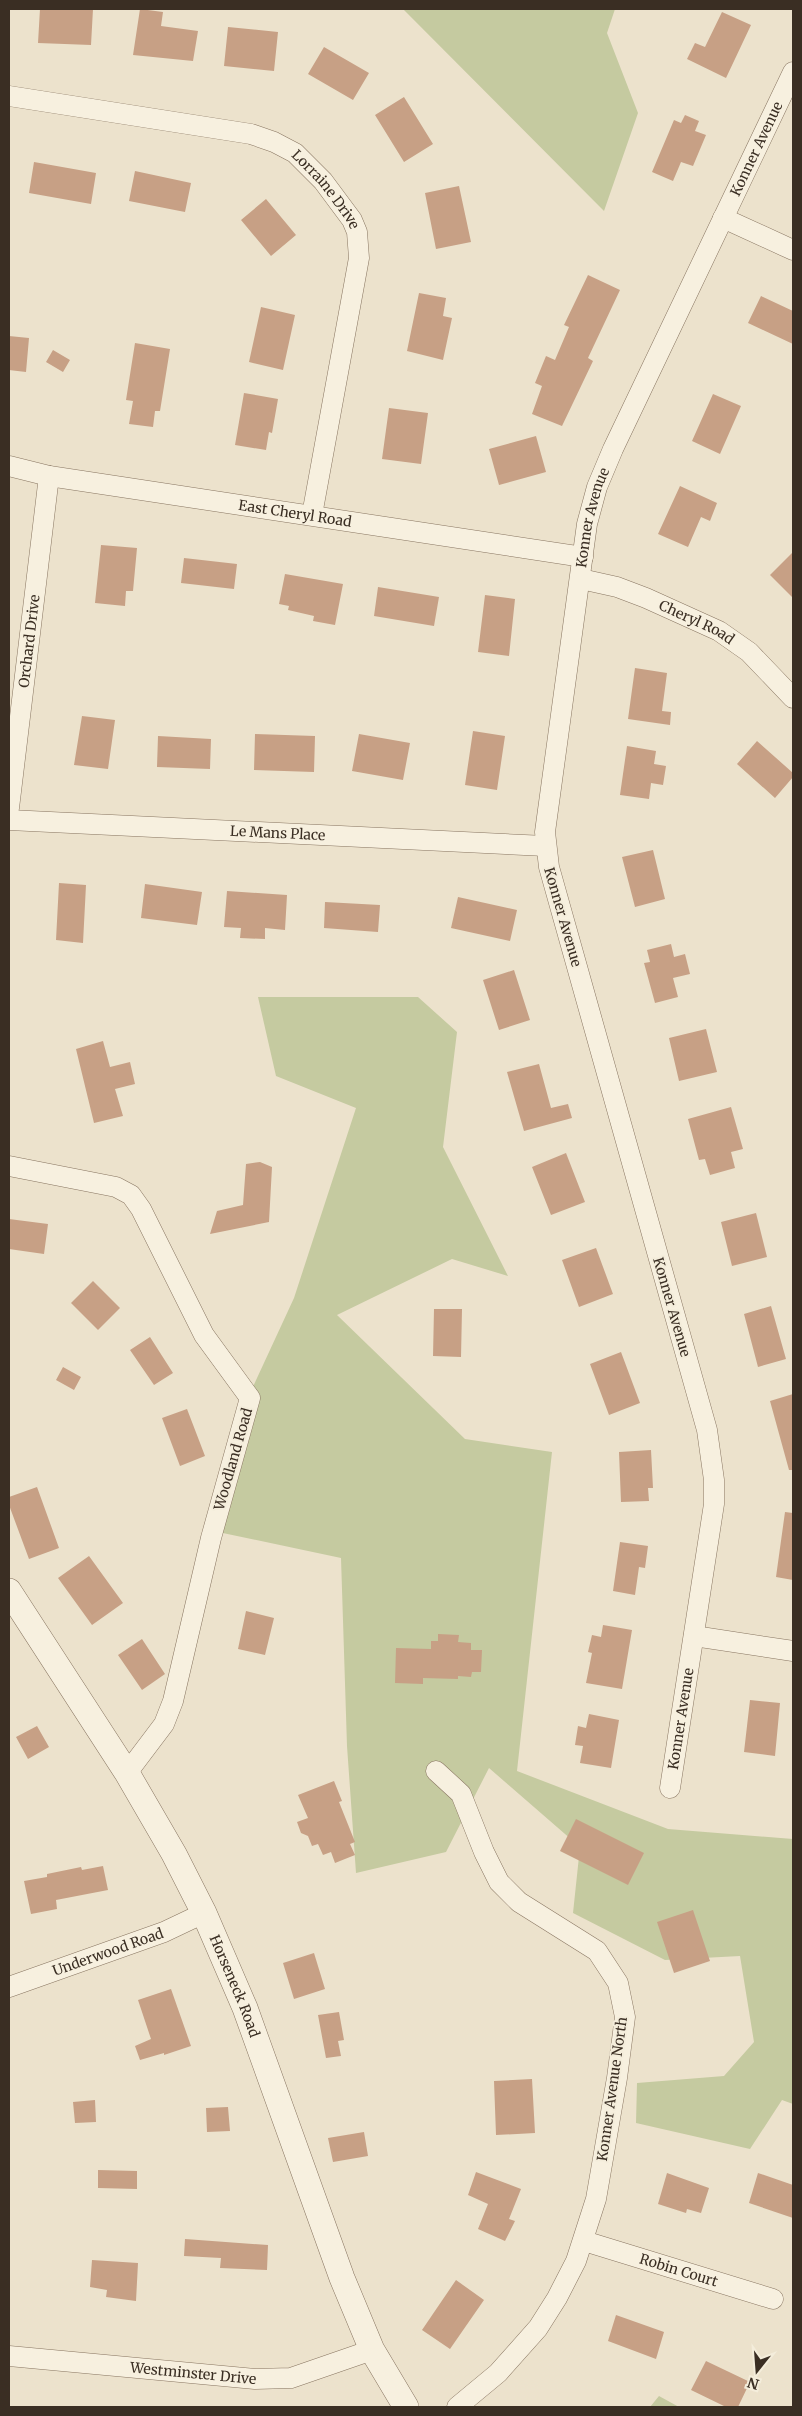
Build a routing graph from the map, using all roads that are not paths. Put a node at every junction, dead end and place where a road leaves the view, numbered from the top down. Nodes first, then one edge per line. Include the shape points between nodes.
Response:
1 (793, 72) edge
2 (9, 96) edge
3 (723, 218) junction
4 (793, 250) edge
5 (9, 466) edge
6 (49, 476) junction
7 (312, 515) junction
8 (583, 558) junction
9 (581, 579) junction
10 (793, 698) edge
11 (9, 808) edge
12 (9, 820) edge
13 (546, 846) junction
14 (9, 1166) edge
15 (9, 1591) edge
16 (694, 1636) junction
17 (793, 1651) edge
18 (436, 1771) dead end
19 (127, 1773) junction
20 (670, 1788) dead end
21 (204, 1913) junction
22 (9, 1987) edge
23 (584, 2241) junction
24 (773, 2299) dead end
25 (372, 2350) junction
26 (9, 2356) edge
27 (406, 2407) edge
28 (457, 2407) edge

1 - 3 street, Konner Avenue
2 - 7 street, Lorraine Drive via 251,134 295,153 341,203 357,232 360,258
3 - 4 street
3 - 8 street, Konner Avenue via 597,487 587,524
5 - 6 street, East Cheryl Road
6 - 7 street, East Cheryl Road
6 - 11 street, Orchard Drive
7 - 8 street, East Cheryl Road
8 - 9 street, Konner Avenue
9 - 10 street, Cheryl Road via 646,598 719,630 749,652
9 - 13 street, Konner Avenue via 545,832
12 - 13 street, Le Mans Place
13 - 16 street, Konner Avenue via 548,867 707,1430 714,1504
14 - 19 street, Woodland Road via 116,1187 132,1195 204,1335 250,1398 211,1538 173,1701 164,1724
15 - 19 street, Horseneck Road
16 - 17 street
16 - 20 street, Konner Avenue
18 - 23 street, Konner Avenue North via 461,1794 499,1882 519,1902 597,1951 618,1983 625,2017 617,2078 596,2199
19 - 21 street, Horseneck Road
21 - 22 street, Underwood Road via 164,1932
21 - 25 street, Horseneck Road via 245,2008 342,2278
23 - 24 street, Robin Court
23 - 28 street, Konner Avenue North via 557,2298 538,2328 498,2373
25 - 26 street, Westminster Drive via 291,2378 255,2379
25 - 27 street, Horseneck Road

